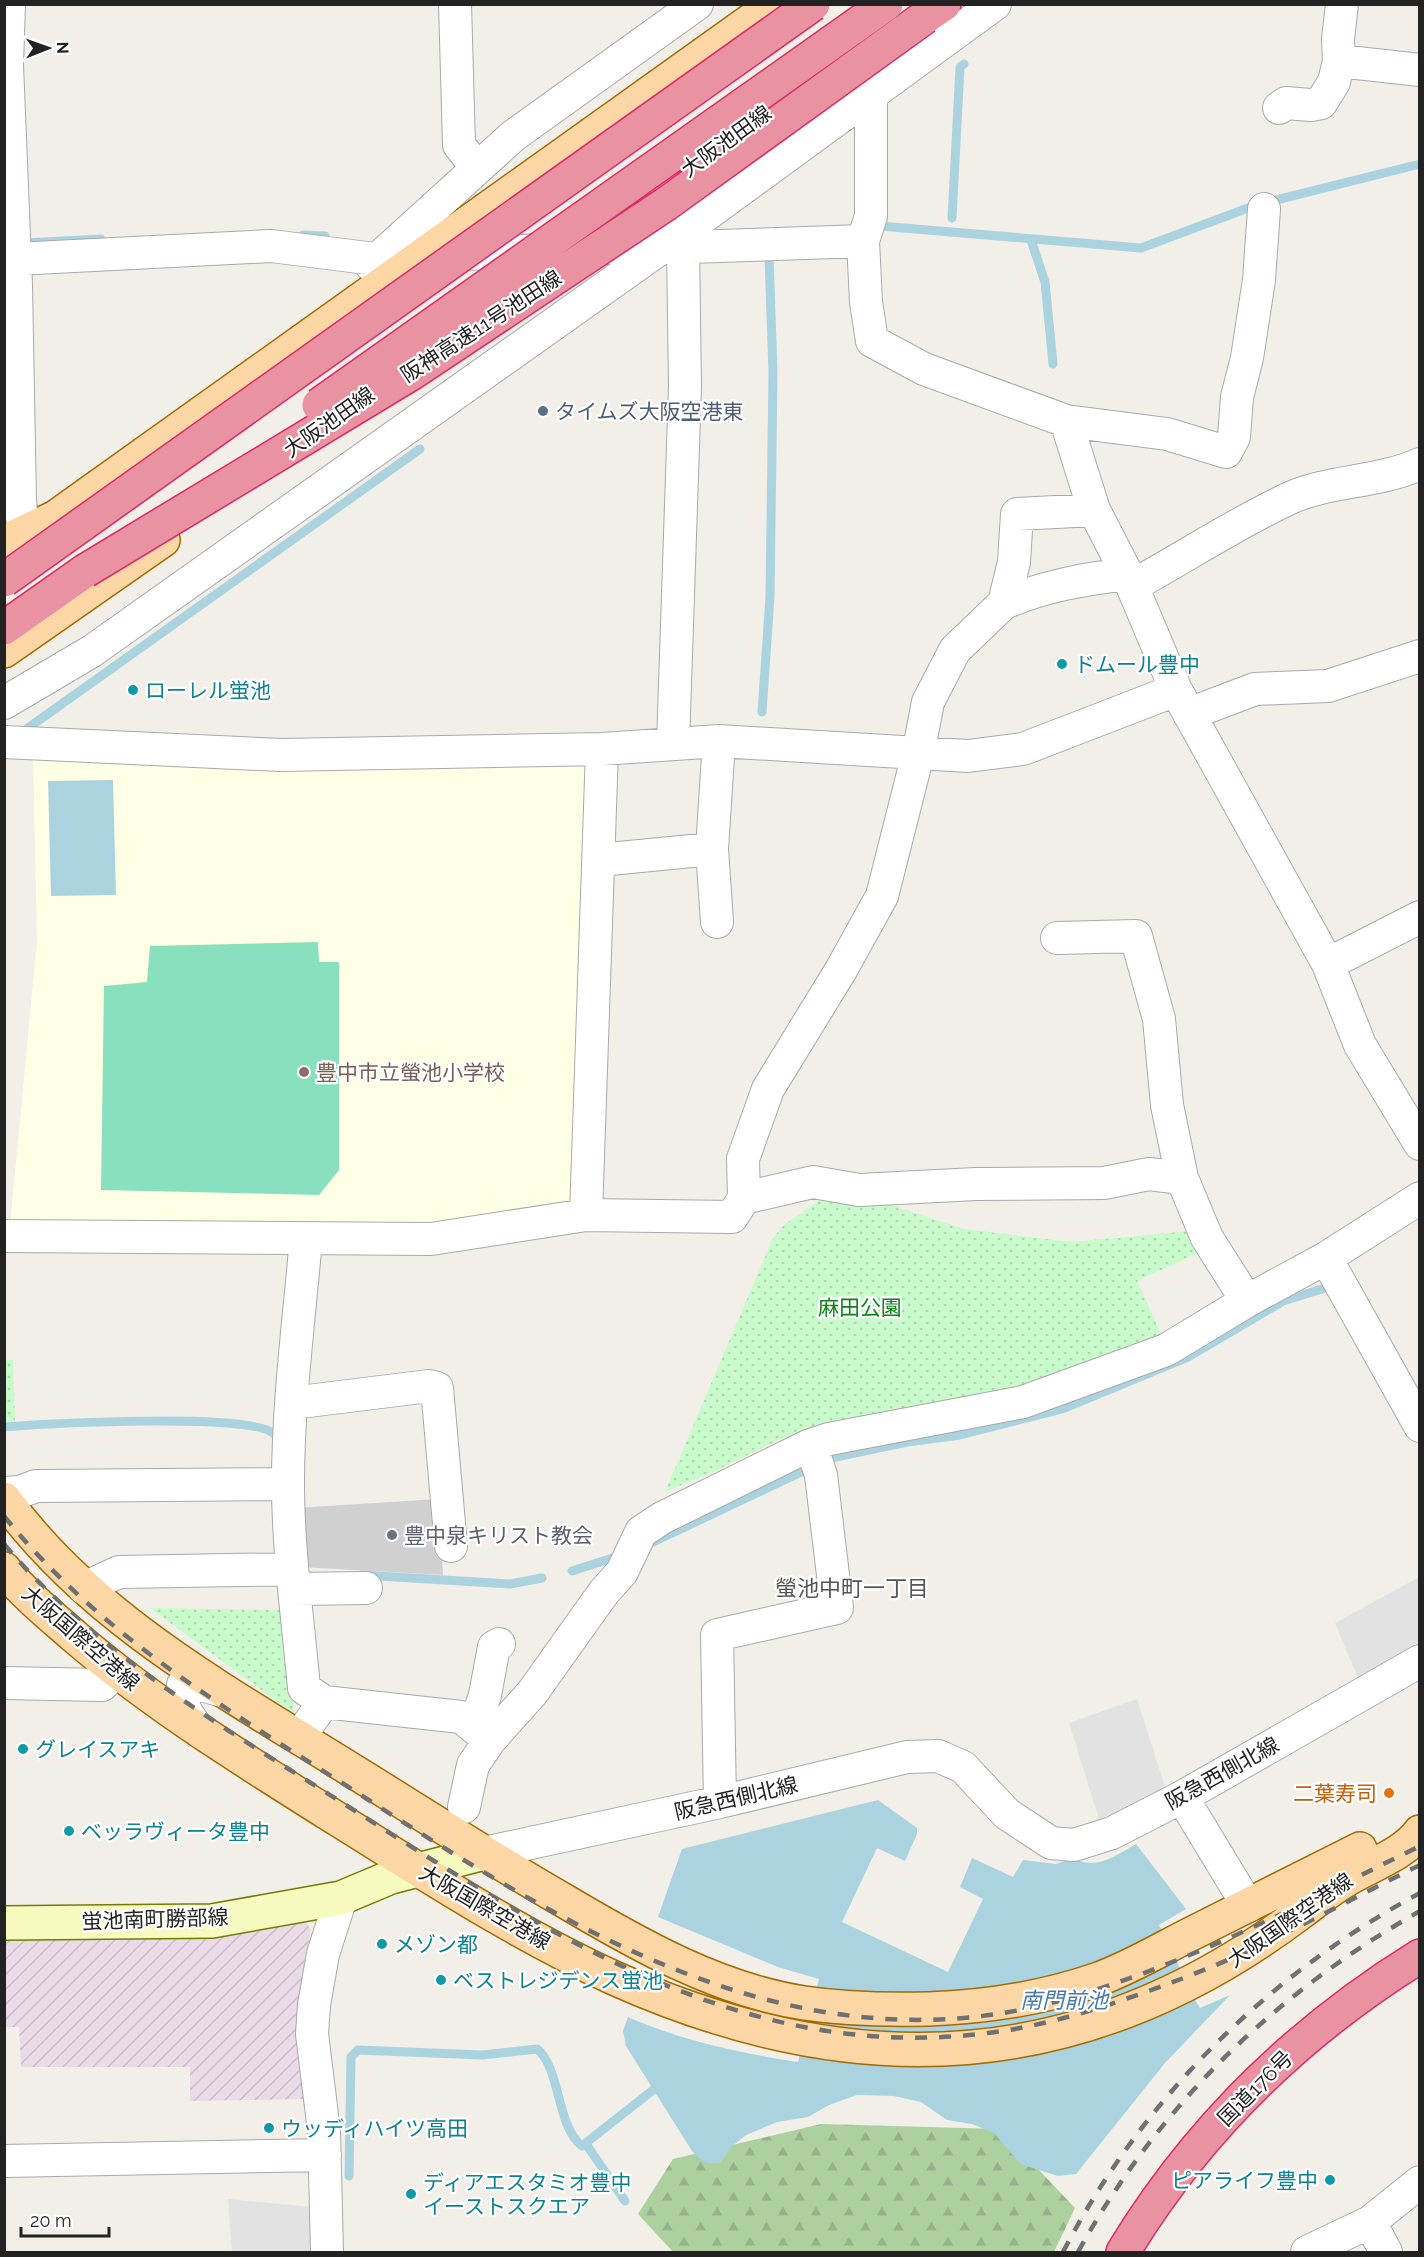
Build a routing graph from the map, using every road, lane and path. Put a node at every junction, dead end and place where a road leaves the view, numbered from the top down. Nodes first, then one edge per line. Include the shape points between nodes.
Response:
1 (9, 4) edge
2 (455, 4) edge
3 (697, 4) edge
4 (774, 4) edge
5 (800, 4) edge
6 (813, 4) edge
7 (870, 4) edge
8 (886, 4) edge
9 (918, 4) edge
10 (944, 4) edge
11 (995, 4) edge
12 (1342, 4) edge
13 (871, 38) junction
14 (1339, 61) junction
15 (729, 63) junction
16 (1419, 70) edge
17 (872, 95) junction
18 (1279, 108) dead end
19 (477, 168) junction
20 (1264, 209) dead end
21 (863, 240) junction
22 (576, 248) junction
23 (672, 248) junction
24 (423, 256) junction
25 (375, 259) junction
26 (12, 277) edge
27 (324, 328) junction
28 (1065, 421) junction
29 (1419, 464) edge
30 (1094, 510) junction
31 (14, 537) edge
32 (85, 571) junction
33 (4, 580) edge
34 (1130, 580) junction
35 (1005, 603) junction
36 (4, 628) edge
37 (4, 651) edge
38 (1419, 656) edge
39 (1182, 702) junction
40 (4, 704) edge
41 (4, 741) edge
42 (719, 741) junction
43 (673, 744) junction
44 (602, 748) junction
45 (918, 754) junction
46 (712, 849) junction
47 (599, 860) junction
48 (1419, 917) edge
49 (717, 922) dead end
50 (1057, 938) dead end
51 (1328, 963) junction
52 (1419, 1144) edge
53 (1182, 1178) junction
54 (744, 1198) junction
55 (1419, 1198) edge
56 (586, 1215) junction
57 (4, 1236) edge
58 (306, 1239) junction
59 (1326, 1258) junction
60 (1247, 1300) junction
61 (291, 1403) junction
62 (1419, 1426) edge
63 (816, 1458) junction
64 (288, 1484) junction
65 (4, 1493) edge
66 (4, 1499) edge
67 (451, 1546) dead end
68 (4, 1569) edge
69 (293, 1579) junction
70 (84, 1588) junction
71 (366, 1588) dead end
72 (499, 1644) dead end
73 (1419, 1661) edge
74 (116, 1672) junction
75 (4, 1683) edge
76 (226, 1692) junction
77 (324, 1702) junction
78 (482, 1733) junction
79 (205, 1736) junction
80 (305, 1741) junction
81 (1182, 1797) junction
82 (720, 1802) junction
83 (464, 1807) dead end
84 (1419, 1831) edge
85 (484, 1853) junction
86 (419, 1869) junction
87 (341, 1898) junction
88 (1248, 1906) junction
89 (4, 1923) edge
90 (1419, 1956) edge
91 (325, 2155) junction
92 (4, 2161) edge
93 (1419, 2182) edge
94 (1370, 2222) junction
95 (327, 2252) edge
96 (1123, 2253) edge
97 (1307, 2253) edge
98 (1386, 2253) edge

1 - 26 street
2 - 19 street via 459,145
3 - 19 street via 513,136
4 - 24 main road
5 - 15 highway, bridge
6 - 15 highway, bridge
7 - 13 street
8 - 32 highway, bridge
9 - 13 main road, 大阪池田線
10 - 32 highway, 阪神高速11号池田線, bridge via 666,204 412,373
11 - 17 street
12 - 14 street
13 - 17 street
13 - 22 main road, 大阪池田線
14 - 16 street
14 - 18 street via 1334,82 1321,103 1286,103
15 - 33 highway, bridge
17 - 21 street via 871,216
17 - 23 street
19 - 25 street
20 - 28 street via 1259,280 1247,358 1237,397 1234,437 1226,452 1167,434
21 - 23 street
21 - 28 street via 872,341 924,369
22 - 23 street
22 - 24 street
22 - 37 main road, 大阪池田線
23 - 40 street via 92,651
23 - 43 street via 684,386
24 - 25 street
24 - 27 main road
25 - 26 street via 271,246
25 - 27 street
26 - 31 street via 20,502
27 - 31 main road via 56,517
28 - 30 street
29 - 34 street via 1384,478 1326,487 1291,498
30 - 34 street
30 - 35 street via 1017,514 1014,562
32 - 36 highway, 阪神高速11号池田線
34 - 35 street via 1078,580
34 - 39 street
35 - 45 street via 955,650 928,702
38 - 39 street via 1328,686 1255,689
39 - 45 street via 1023,749 968,756
39 - 51 street
41 - 44 street via 280,755
42 - 43 street
42 - 45 street
42 - 46 street
43 - 44 street
44 - 47 street
45 - 54 street via 882,896 768,1089 743,1159
46 - 47 street
46 - 49 street
47 - 56 street
48 - 51 street
50 - 53 street via 1136,936 1159,1019 1167,1106
51 - 52 street via 1360,1045
53 - 54 street via 1149,1174 1104,1183 859,1190 813,1182
53 - 60 street via 1207,1238
54 - 56 street via 732,1217
55 - 59 street
56 - 58 street via 431,1239
57 - 58 street
58 - 61 street
59 - 60 street
59 - 62 street
60 - 63 street via 1179,1344 1045,1396 930,1419
61 - 64 street
61 - 67 street via 437,1388
63 - 78 street via 675,1510 641,1532 622,1572 532,1693
63 - 82 street via 837,1608 717,1635
64 - 65 street via 36,1486
64 - 69 street
66 - 70 main road, 大阪国際空港線 via 31,1535
68 - 74 main road, 大阪国際空港線
69 - 70 street via 120,1572
69 - 71 street
69 - 77 street via 304,1688
70 - 76 main road, 大阪国際空港線 via 146,1639
72 - 78 street via 494,1647
73 - 81 street, 阪急西側北線
74 - 75 street via 102,1685
74 - 79 main road, 大阪国際空港線
76 - 79 street via 198,1684 183,1686 180,1698 186,1715
76 - 80 main road, 大阪国際空港線
77 - 78 street via 461,1717
77 - 80 street via 307,1726
78 - 83 street
79 - 86 main road, 大阪国際空港線
80 - 85 main road, 大阪国際空港線
81 - 82 street, 阪急西側北線 via 1112,1833 1074,1845 1051,1843 1006,1814 963,1767 938,1756 907,1757
81 - 88 street
82 - 85 street, 阪急西側北線
84 - 86 main road, 大阪国際空港線 via 1411,1843 1341,1882 1225,1966 1110,2017 1049,2035 937,2050 884,2050 804,2040 714,2017 611,1976 485,1910
84 - 88 main road, 大阪国際空港線 via 1404,1828
85 - 86 street, 阪急西側北線
85 - 88 main road, 大阪国際空港線 via 627,1938 735,1985 813,2004 899,2009 968,2008 1023,2001 1096,1980
86 - 87 street, 阪急西側北線
87 - 89 street, 蛍池南町勝部線 via 212,1921
87 - 91 street via 323,1954 314,2005 313,2043
90 - 96 highway, 国道176号 via 1358,1996 1258,2082 1201,2142 1146,2215
91 - 92 street
91 - 95 street
93 - 94 street
94 - 97 street
94 - 98 street

